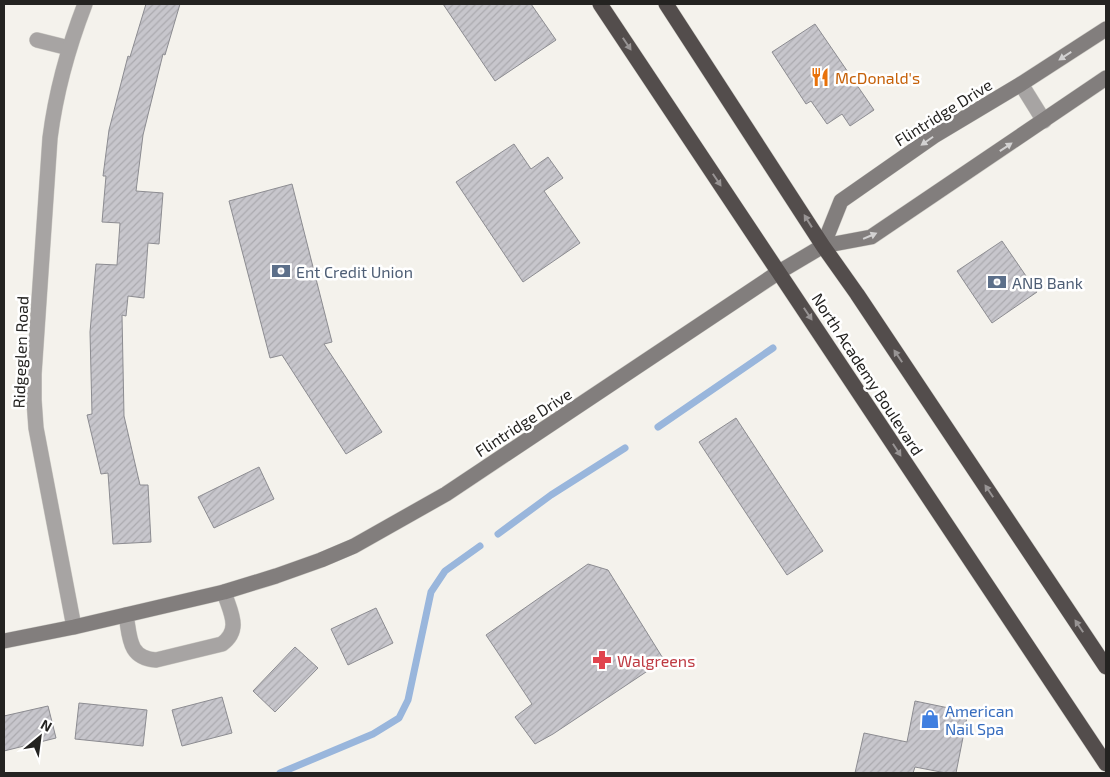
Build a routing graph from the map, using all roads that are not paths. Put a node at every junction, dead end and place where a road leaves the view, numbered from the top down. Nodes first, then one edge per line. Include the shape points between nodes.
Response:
1 (85, 4) edge
2 (600, 4) edge
3 (666, 4) edge
4 (1106, 29) edge
5 (37, 40) dead end
6 (69, 48) junction
7 (1106, 78) edge
8 (1021, 84) junction
9 (1044, 121) junction
10 (823, 246) junction
11 (779, 272) junction
12 (224, 592) junction
13 (126, 615) junction
14 (74, 627) junction
15 (4, 641) edge
16 (1106, 667) edge
17 (1106, 764) edge

1 - 6 street, Ridgeglen Road
2 -> 11 highway, North Academy Boulevard
10 -> 3 highway, North Academy Boulevard
4 -> 8 street, Flintridge Drive
5 - 6 street
6 - 14 street, Ridgeglen Road via 50,138 34,374 36,428
7 - 9 street, Flintridge Drive
8 - 9 street
8 -> 10 street, Flintridge Drive via 934,136 842,201
10 -> 9 street, Flintridge Drive via 870,237
10 - 11 street, Flintridge Drive
16 -> 10 highway, North Academy Boulevard
11 - 12 street, Flintridge Drive via 415,513 321,560
11 -> 17 highway, North Academy Boulevard
12 - 13 street, Flintridge Drive
12 - 13 street via 234,626 228,640 156,660 146,659 132,648
13 - 14 street, Flintridge Drive
14 - 15 street, Flintridge Drive

